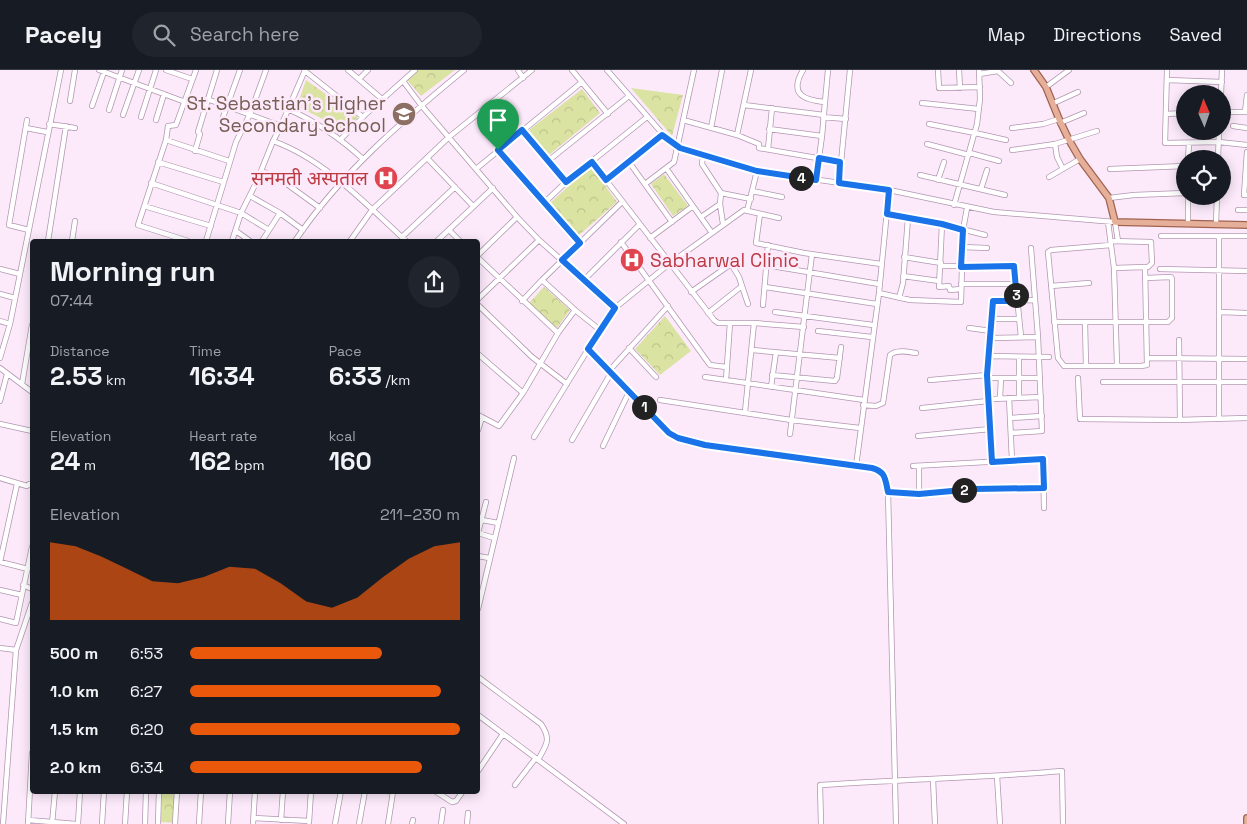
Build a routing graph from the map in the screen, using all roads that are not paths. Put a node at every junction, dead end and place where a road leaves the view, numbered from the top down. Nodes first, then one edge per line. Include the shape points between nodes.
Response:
1 (60, 70) edge
2 (75, 70) edge
3 (122, 70) edge
4 (140, 70) edge
5 (156, 70) edge
6 (166, 70) edge
7 (196, 70) edge
8 (217, 70) edge
9 (240, 70) edge
10 (266, 70) edge
11 (348, 70) edge
12 (368, 70) edge
13 (415, 70) edge
14 (464, 70) edge
15 (518, 70) edge
16 (532, 70) edge
17 (572, 70) edge
18 (607, 70) edge
19 (694, 70) edge
20 (722, 70) edge
21 (751, 70) edge
22 (803, 70) edge
23 (828, 70) edge
24 (850, 70) edge
25 (938, 70) edge
26 (959, 70) edge
27 (998, 70) edge
28 (1035, 70) edge
29 (1069, 70) edge
30 (1167, 70) edge
31 (1222, 70) edge
32 (101, 71) edge
33 (305, 71) edge
34 (178, 72) edge
35 (979, 72) edge
36 (120, 78) junction
37 (359, 78) junction
38 (523, 78) junction
39 (192, 79) junction
40 (1167, 80) junction
41 (402, 81) junction
42 (582, 82) junction
43 (1222, 82) junction
44 (1011, 83) dead end
45 (135, 84) junction
46 (1222, 85) edge
47 (980, 87) junction
48 (1046, 87) junction
49 (150, 88) junction
50 (960, 88) junction
51 (1078, 92) dead end
52 (164, 94) junction
53 (629, 96) junction
54 (1247, 96) edge
55 (207, 99) junction
56 (382, 100) junction
57 (70, 101) dead end
58 (184, 102) junction
59 (825, 102) junction
60 (922, 103) dead end
61 (1054, 103) junction
62 (421, 105) junction
63 (744, 105) junction
64 (92, 106) dead end
65 (227, 106) junction
66 (772, 108) junction
67 (979, 108) junction
68 (204, 109) junction
69 (288, 109) junction
70 (109, 110) dead end
71 (1231, 112) edge
72 (1246, 112) edge
73 (1084, 113) dead end
74 (1176, 113) edge
75 (123, 114) dead end
76 (250, 114) junction
77 (608, 114) junction
78 (1166, 114) junction
79 (141, 116) dead end
80 (824, 116) junction
81 (363, 117) junction
82 (647, 117) junction
83 (846, 119) junction
84 (27, 120) dead end
85 (156, 120) dead end
86 (222, 120) dead end
87 (683, 120) junction
88 (1059, 121) junction
89 (49, 124) junction
90 (929, 124) dead end
91 (66, 126) junction
92 (281, 126) junction
93 (1233, 126) dead end
94 (26, 128) junction
95 (75, 128) dead end
96 (711, 128) junction
97 (1012, 128) dead end
98 (1247, 128) edge
99 (769, 129) junction
100 (522, 130) junction
101 (1097, 131) dead end
102 (47, 132) junction
103 (975, 132) junction
104 (662, 135) junction
105 (737, 135) junction
106 (822, 136) junction
107 (449, 137) junction
108 (342, 139) junction
109 (166, 140) junction
110 (1006, 140) dead end
111 (1069, 140) junction
112 (273, 141) junction
113 (1219, 142) junction
114 (927, 144) dead end
115 (1055, 144) junction
116 (1189, 144) junction
117 (1247, 145) edge
118 (678, 146) junction
119 (768, 149) junction
120 (498, 150) junction
121 (1012, 150) dead end
122 (1189, 150) edge
123 (1219, 150) edge
124 (195, 151) junction
125 (1247, 152) edge
126 (969, 154) junction
127 (703, 155) junction
128 (427, 158) junction
129 (819, 158) junction
130 (363, 159) junction
131 (1080, 159) junction
132 (230, 161) junction
133 (548, 161) junction
134 (999, 161) dead end
135 (158, 162) junction
136 (592, 162) junction
137 (629, 162) junction
138 (840, 162) junction
139 (944, 162) dead end
140 (1176, 166) edge
141 (666, 168) junction
142 (476, 169) junction
143 (1063, 169) junction
144 (1110, 169) dead end
145 (987, 170) dead end
146 (262, 171) junction
147 (757, 171) junction
148 (920, 175) dead end
149 (1049, 177) dead end
150 (606, 180) junction
151 (816, 180) junction
152 (938, 180) junction
153 (223, 182) junction
154 (566, 182) junction
155 (151, 183) junction
156 (341, 183) junction
157 (839, 183) junction
158 (645, 184) junction
159 (960, 185) junction
160 (456, 187) junction
161 (492, 188) junction
162 (982, 189) junction
163 (889, 190) junction
164 (752, 191) junction
165 (721, 193) junction
166 (1176, 193) edge
167 (1005, 194) dead end
168 (1247, 195) edge
169 (250, 196) junction
170 (782, 197) dead end
171 (1109, 198) junction
172 (751, 199) junction
173 (544, 202) junction
174 (622, 202) junction
175 (720, 204) junction
176 (954, 205) junction
177 (1188, 205) edge
178 (1217, 205) edge
179 (144, 206) junction
180 (216, 206) junction
181 (473, 206) junction
182 (693, 206) junction
183 (320, 208) junction
184 (966, 208) junction
185 (372, 210) junction
186 (1238, 210) dead end
187 (1247, 210) edge
188 (747, 211) junction
189 (241, 213) junction
190 (280, 213) junction
191 (760, 214) junction
192 (887, 214) junction
193 (517, 217) junction
194 (701, 217) junction
195 (779, 218) dead end
196 (908, 218) junction
197 (76, 221) dead end
198 (672, 222) junction
199 (1108, 222) junction
200 (1115, 222) junction
201 (640, 224) junction
202 (723, 224) junction
203 (942, 224) junction
204 (1188, 224) junction
205 (1216, 224) junction
206 (1247, 225) edge
207 (211, 226) junction
208 (29, 230) junction
209 (270, 230) junction
210 (303, 230) junction
211 (449, 230) junction
212 (963, 230) junction
213 (236, 231) junction
214 (712, 233) junction
215 (985, 235) dead end
216 (1161, 236) dead end
217 (1219, 236) junction
218 (1247, 236) edge
219 (402, 237) joint
220 (650, 238) junction
221 (48, 239) edge
222 (73, 239) edge
223 (176, 239) edge
224 (207, 239) edge
225 (233, 239) edge
226 (247, 239) edge
227 (263, 239) edge
228 (296, 239) edge
229 (352, 239) edge
230 (439, 239) edge
231 (458, 239) edge
232 (539, 240) junction
233 (1118, 241) junction
234 (621, 242) junction
235 (580, 243) junction
236 (1111, 243) junction
237 (768, 245) junction
238 (962, 247) junction
239 (987, 248) dead end
240 (1031, 248) dead end
241 (480, 254) edge
242 (812, 254) junction
243 (904, 257) junction
244 (480, 258) edge
245 (562, 260) junction
246 (669, 264) junction
247 (881, 264) junction
248 (941, 264) junction
249 (766, 265) junction
250 (961, 267) junction
251 (1144, 267) junction
252 (0, 268) edge
253 (1114, 268) junction
254 (1160, 269) dead end
255 (1219, 270) junction
256 (1247, 271) edge
257 (809, 273) junction
258 (20, 274) junction
259 (903, 276) junction
260 (1145, 278) junction
261 (499, 279) junction
262 (542, 280) junction
263 (584, 280) junction
264 (649, 280) junction
265 (939, 281) junction
266 (1089, 283) dead end
267 (879, 284) junction
268 (1015, 284) junction
269 (742, 286) junction
270 (765, 286) junction
271 (1051, 286) junction
272 (961, 287) junction
273 (691, 292) junction
274 (806, 293) junction
275 (879, 293) junction
276 (0, 294) edge
277 (480, 296) edge
278 (15, 298) junction
279 (900, 298) junction
280 (1035, 300) junction
281 (1017, 301) junction
282 (522, 302) junction
283 (748, 304) dead end
284 (877, 304) junction
285 (763, 305) dead end
286 (668, 306) junction
287 (480, 307) edge
288 (615, 308) junction
289 (575, 310) junction
290 (775, 312) dead end
291 (1220, 312) junction
292 (1247, 313) edge
293 (708, 314) junction
294 (805, 316) junction
295 (992, 319) junction
296 (1018, 319) junction
297 (0, 321) edge
298 (1115, 321) junction
299 (1145, 321) junction
300 (1054, 322) junction
301 (1085, 322) junction
302 (754, 323) junction
303 (10, 324) junction
304 (730, 324) junction
305 (873, 325) junction
306 (804, 327) junction
307 (969, 328) dead end
308 (600, 330) junction
309 (818, 331) dead end
310 (990, 331) junction
311 (558, 334) junction
312 (30, 337) edge
313 (872, 337) junction
314 (1021, 337) junction
315 (1038, 337) junction
316 (990, 338) junction
317 (1179, 340) dead end
318 (841, 347) dead end
319 (629, 348) junction
320 (588, 349) junction
321 (752, 350) junction
322 (776, 352) junction
323 (916, 353) dead end
324 (800, 355) junction
325 (480, 356) edge
326 (989, 356) junction
327 (1019, 357) junction
328 (1038, 357) junction
329 (0, 358) edge
330 (840, 358) junction
331 (1049, 358) dead end
332 (1147, 358) junction
333 (1179, 358) junction
334 (1220, 359) junction
335 (1247, 359) edge
336 (540, 363) junction
337 (1086, 366) junction
338 (1117, 366) junction
339 (726, 367) junction
340 (0, 368) edge
341 (610, 372) junction
342 (7, 374) junction
343 (772, 375) junction
344 (656, 376) dead end
345 (705, 377) dead end
346 (987, 377) junction
347 (796, 378) junction
348 (1001, 378) junction
349 (1019, 378) junction
350 (1040, 378) junction
351 (1078, 378) dead end
352 (726, 380) junction
353 (930, 380) dead end
354 (748, 382) junction
355 (1103, 382) dead end
356 (1179, 382) junction
357 (1220, 382) junction
358 (1247, 382) edge
359 (22, 384) junction
360 (567, 384) junction
361 (771, 387) junction
362 (30, 390) edge
363 (794, 391) junction
364 (629, 392) junction
365 (523, 393) junction
366 (1041, 397) junction
367 (1000, 398) junction
368 (1009, 398) junction
369 (1018, 398) junction
370 (660, 400) dead end
371 (0, 401) edge
372 (988, 401) junction
373 (863, 403) junction
374 (922, 408) dead end
375 (745, 412) junction
376 (480, 416) edge
377 (1042, 416) junction
378 (1010, 418) junction
379 (1247, 418) edge
380 (1219, 419) junction
381 (791, 420) junction
382 (1180, 420) junction
383 (0, 424) edge
384 (860, 428) junction
385 (990, 429) junction
386 (30, 431) edge
387 (1011, 432) junction
388 (790, 434) dead end
389 (918, 436) dead end
390 (534, 437) dead end
391 (572, 440) dead end
392 (603, 446) dead end
393 (514, 458) dead end
394 (1012, 460) junction
395 (992, 462) junction
396 (856, 466) junction
397 (0, 478) edge
398 (17, 484) junction
399 (30, 484) edge
400 (1044, 488) junction
401 (888, 492) junction
402 (919, 494) junction
403 (486, 502) dead end
404 (1044, 508) dead end
405 (482, 520) junction
406 (498, 523) junction
407 (480, 526) edge
408 (480, 534) edge
409 (494, 538) junction
410 (480, 556) edge
411 (489, 558) junction
412 (30, 566) edge
413 (480, 576) edge
414 (485, 577) junction
415 (23, 585) junction
416 (30, 588) edge
417 (0, 590) edge
418 (22, 595) junction
419 (480, 600) edge
420 (30, 609) edge
421 (0, 619) edge
422 (0, 648) edge
423 (16, 650) junction
424 (480, 678) edge
425 (480, 717) edge
426 (503, 734) junction
427 (537, 760) junction
428 (482, 764) joint
429 (0, 767) edge
430 (7, 767) junction
431 (480, 767) edge
432 (997, 776) junction
433 (934, 779) junction
434 (895, 780) junction
435 (2, 785) edge
436 (515, 785) dead end
437 (30, 792) edge
438 (55, 794) edge
439 (80, 794) edge
440 (104, 794) edge
441 (127, 794) edge
442 (146, 794) edge
443 (159, 794) edge
444 (177, 794) edge
445 (202, 794) edge
446 (230, 794) edge
447 (255, 794) edge
448 (283, 794) edge
449 (311, 794) edge
450 (340, 794) edge
451 (364, 794) edge
452 (393, 794) edge
453 (440, 794) edge
454 (461, 794) edge
455 (442, 810) dead end
456 (468, 813) dead end
457 (254, 818) junction
458 (1247, 818) edge
459 (281, 820) junction
460 (28, 822) edge
461 (309, 822) edge
462 (52, 823) edge
463 (3, 824) edge
464 (77, 824) edge
465 (102, 824) edge
466 (125, 824) edge
467 (145, 824) edge
468 (158, 824) edge
469 (175, 824) edge
470 (199, 824) edge
471 (228, 824) edge
472 (253, 824) edge
473 (335, 824) edge
474 (359, 824) edge
475 (388, 824) edge
476 (441, 824) edge
477 (466, 824) edge
478 (624, 824) edge
479 (821, 824) edge
480 (896, 824) edge
481 (935, 824) edge
482 (1000, 824) edge
483 (1063, 824) edge
484 (1247, 824) edge

1 - 89 street
2 - 57 street
3 - 36 street
4 - 45 street
5 - 49 street
6 - 34 street
7 - 39 street
8 - 55 street
9 - 65 street
10 - 76 street
11 - 37 street
12 - 37 street
13 - 41 street
14 - 62 street
15 - 38 street
16 - 38 street
17 - 42 street
18 - 53 street
19 - 87 street
20 - 96 street
21 - 63 street
22 - 59 street via 797,80 800,94 810,100
23 - 59 street
24 - 83 street
25 - 50 street via 939,88
26 - 50 street
27 - 35 street
27 - 44 street
28 - 48 main road
29 - 48 street
30 - 40 street
31 - 43 street
32 - 36 street
32 - 64 street
33 - 69 street
33 - 81 street
34 - 39 street
35 - 47 street
36 - 45 street
36 - 70 street
37 - 56 street
38 - 107 street
39 - 58 street
40 - 43 street
40 - 78 street
41 - 56 street
41 - 62 street
42 - 77 street
42 - 100 street
43 - 46 street
45 - 49 street
45 - 75 street
47 - 50 street
47 - 67 street
48 - 61 main road
49 - 52 street
49 - 79 street
51 - 61 street
52 - 58 street
52 - 85 street
53 - 77 street
53 - 82 street
54 - 72 street
55 - 65 street
55 - 68 street
56 - 81 street
58 - 68 street
58 - 109 street via 176,125 168,126
59 - 80 street
60 - 67 street
61 - 88 main road
62 - 107 street
62 - 130 street
63 - 66 street
63 - 105 street
65 - 76 street
65 - 86 street
66 - 80 street
66 - 99 street
67 - 103 street
68 - 124 street
69 - 92 street
69 - 108 street
71 - 72 street
73 - 88 street
74 - 78 street
76 - 92 street
76 - 132 street
77 - 133 street
78 - 116 street via 1165,143
80 - 83 street
80 - 106 street
81 - 108 street
82 - 104 street
82 - 136 street
83 - 138 street
84 - 94 street
87 - 96 street
87 - 118 street
88 - 97 street
88 - 111 main road
89 - 91 street
89 - 102 street
90 - 103 street
91 - 95 street
91 - 221 street
92 - 112 street
93 - 98 street
94 - 102 street
94 - 208 street via 9,225
96 - 105 street
99 - 106 street
99 - 119 street
100 - 120 street
100 - 133 street
101 - 111 street
102 - 208 street
103 - 110 street
103 - 126 street
104 - 118 street
104 - 137 street
105 - 119 street via 759,144 759,148
106 - 129 street
107 - 128 street
107 - 142 street
108 - 130 street
109 - 124 street
109 - 135 street
111 - 115 street
111 - 131 main road
112 - 146 street
112 - 156 street via 308,157
113 - 116 street
113 - 117 street
113 - 123 street
114 - 126 street
115 - 121 street
115 - 143 street
116 - 122 street
118 - 127 street
118 - 141 street via 674,162
119 - 129 street
120 - 142 street
120 - 173 street
124 - 132 street
125 - 168 street via 1244,195
126 - 134 street
126 - 159 street
127 - 147 street
127 - 165 street via 702,164
128 - 160 street
128 - 185 street
129 - 138 street
129 - 151 street
130 - 156 street
131 - 143 street
131 - 171 main road
132 - 153 street
133 - 154 street
135 - 153 street
135 - 155 street
136 - 150 street
136 - 154 street
137 - 150 street
137 - 158 street
138 - 157 street
139 - 152 street
140 - 144 street
141 - 158 street
141 - 182 street
142 - 161 street
143 - 149 street
145 - 162 street
146 - 169 street
146 - 183 street via 284,182
147 - 151 street
147 - 164 street
148 - 152 street
150 - 174 street
151 - 157 street
152 - 159 street
153 - 180 street
154 - 173 street
155 - 179 street
155 - 180 street
156 - 183 street
156 - 185 street
157 - 163 street
158 - 198 street
159 - 162 street
159 - 176 street
160 - 181 street
160 - 219 street
161 - 181 street
161 - 193 street
162 - 167 street
163 - 176 street
163 - 192 street
164 - 170 street
164 - 172 street
165 - 172 street
165 - 175 street
166 - 171 street
169 - 189 street
169 - 190 street
171 - 200 main road
172 - 188 street
173 - 235 street
174 - 201 street
174 - 235 street
175 - 194 street
175 - 202 street
176 - 184 street
177 - 204 street
178 - 205 street
179 - 207 street
179 - 223 street via 138,225
180 - 189 street
180 - 207 street
181 - 211 street
182 - 194 street
182 - 198 street
183 - 210 street
184 - 199 street
184 - 212 street
185 - 219 street
185 - 229 street
186 - 187 street
188 - 191 street
188 - 202 street
189 - 209 street
189 - 213 street
190 - 209 street
190 - 210 street
191 - 195 street
191 - 237 street via 756,243
192 - 196 street
192 - 247 street
193 - 232 street
193 - 241 street
194 - 214 street
196 - 203 street
196 - 243 street
197 - 222 street
198 - 220 street
199 - 200 street
199 - 236 street
200 - 204 main road
200 - 233 street
201 - 220 street
201 - 234 street
202 - 214 street
203 - 212 street
203 - 248 street
204 - 205 main road
205 - 206 main road
207 - 224 street
208 - 258 street
209 - 227 street
210 - 228 street
211 - 230 street
211 - 231 street
212 - 215 street
212 - 238 street
213 - 225 street
213 - 226 street
214 - 246 street
216 - 217 street
217 - 218 street
217 - 255 street
220 - 246 street
232 - 245 street
232 - 261 street
233 - 236 street
233 - 251 street via 1151,242 1152,264
234 - 263 street
234 - 264 street
235 - 245 street
236 - 253 street
236 - 271 street via 1049,251
237 - 242 street
237 - 249 street
238 - 239 street
238 - 250 street
240 - 280 street
242 - 247 street
242 - 257 street
243 - 248 street
243 - 259 street
244 - 261 street
245 - 262 street
245 - 263 street
246 - 264 street
246 - 273 street
247 - 267 street
248 - 250 street
248 - 265 street
249 - 257 street
249 - 270 street
250 - 268 street via 1014,266
250 - 272 street
251 - 253 street
251 - 260 street
252 - 258 street
253 - 298 street
254 - 255 street
255 - 256 street
255 - 291 street
257 - 267 street
257 - 274 street
258 - 278 street
259 - 265 street
259 - 279 street
260 - 299 street
260 - 299 street via 1171,277 1172,318 1168,322
261 - 277 street
261 - 282 street
262 - 282 street
262 - 289 street
263 - 288 street
264 - 286 street
264 - 288 street
265 - 272 street via 939,287 950,286 950,290
266 - 271 street
267 - 275 street
268 - 272 street
268 - 281 street
269 - 273 street via 732,264
269 - 283 street
269 - 293 street
270 - 274 street
270 - 285 street
271 - 300 street
272 - 279 street via 961,302
273 - 293 street
274 - 284 street
274 - 294 street
275 - 279 street
275 - 284 street
276 - 278 street
278 - 303 street
280 - 281 street
280 - 315 street
281 - 295 street via 993,301
281 - 296 street
282 - 311 street
284 - 305 street
286 - 319 street
286 - 339 street via 710,365
287 - 336 street
288 - 308 street
289 - 308 street
289 - 311 street
290 - 294 street
291 - 292 street
291 - 334 street
293 - 304 street via 718,323
294 - 305 street
294 - 306 street
295 - 296 street
295 - 310 street
296 - 314 street
297 - 303 street
298 - 299 street
298 - 301 street
298 - 338 street
299 - 332 street
300 - 301 street
300 - 337 street via 1060,362 1064,366
301 - 337 street
302 - 304 street
302 - 306 street
302 - 321 street
303 - 329 street
304 - 339 street
305 - 313 street
306 - 324 street
307 - 310 street
308 - 320 street
309 - 313 street
310 - 316 street
311 - 336 street
312 - 359 street
313 - 373 street
314 - 315 street
314 - 316 street
315 - 328 street
316 - 326 street
317 - 333 street
318 - 330 street
319 - 341 street
319 - 344 street
320 - 341 street
320 - 360 street
321 - 322 street
321 - 354 street
322 - 324 street
322 - 343 street
323 - 373 street via 892,353 883,403 876,406
324 - 330 street
324 - 347 street
325 - 365 street
326 - 327 street
326 - 346 street
327 - 328 street
327 - 349 street
328 - 331 street
328 - 350 street
330 - 347 street via 835,381
332 - 333 street
332 - 338 street via 1145,366
333 - 334 street
333 - 356 street
334 - 335 street
334 - 357 street
336 - 360 street
336 - 365 street
337 - 338 street
339 - 352 street
340 - 342 street
341 - 364 street
341 - 391 street
342 - 359 street
342 - 371 street
343 - 347 street
343 - 361 street
345 - 352 street
346 - 348 street
346 - 353 street
346 - 372 street
347 - 363 street
348 - 349 street
348 - 367 street
349 - 350 street
349 - 369 street
350 - 366 street
351 - 382 street via 1080,419
352 - 354 street
354 - 361 street
354 - 375 street
355 - 356 street
356 - 357 street
356 - 382 street
357 - 358 street
357 - 380 street
359 - 362 street
360 - 390 street
361 - 363 street
363 - 373 street
363 - 381 street
364 - 392 street
364 - 396 street via 669,433 678,438 705,445
365 - 376 street via 498,426
366 - 369 street
366 - 377 street
367 - 368 street
367 - 372 street
368 - 369 street
368 - 378 street
370 - 375 street
372 - 374 street
372 - 385 street
373 - 384 street
375 - 381 street
377 - 378 street
377 - 387 street via 1042,431
378 - 387 street
379 - 380 street
380 - 382 street
381 - 384 street
381 - 388 street
383 - 386 street
384 - 396 street
385 - 389 street
385 - 395 street
387 - 394 street
393 - 406 street
394 - 395 street
394 - 400 street via 1043,459
395 - 402 street via 916,466
396 - 401 street via 880,471
397 - 398 street
398 - 399 street
398 - 412 street via 0,562
400 - 402 street
400 - 404 street
401 - 402 street
401 - 434 street
403 - 405 street
405 - 406 street
405 - 407 street
406 - 409 street
408 - 409 street
409 - 411 street
410 - 411 street
411 - 414 street
412 - 415 street
413 - 414 street
414 - 419 street
415 - 416 street
415 - 418 street
417 - 418 street
418 - 421 street via 16,623
420 - 423 street
422 - 423 street
423 - 430 street
424 - 427 street via 541,724 547,732 548,744
425 - 426 street
426 - 427 street
426 - 428 street
427 - 436 street
427 - 478 street
428 - 431 street
429 - 430 street
430 - 435 street
432 - 433 street
432 - 482 street
432 - 483 street via 1062,771
433 - 434 street
433 - 481 street
434 - 479 street via 820,785
434 - 480 street
435 - 463 street
437 - 460 street
438 - 462 street
439 - 464 street
440 - 465 street
441 - 466 street
442 - 467 street
443 - 468 street
444 - 469 street
445 - 470 street
446 - 471 street
447 - 457 street
448 - 459 street
449 - 461 street
450 - 473 street
451 - 474 street
452 - 475 street
453 - 454 street via 452,802
455 - 476 street
456 - 477 street
457 - 459 street
457 - 472 street
458 - 484 main road
459 - 461 street
460 - 462 street
462 - 464 street

